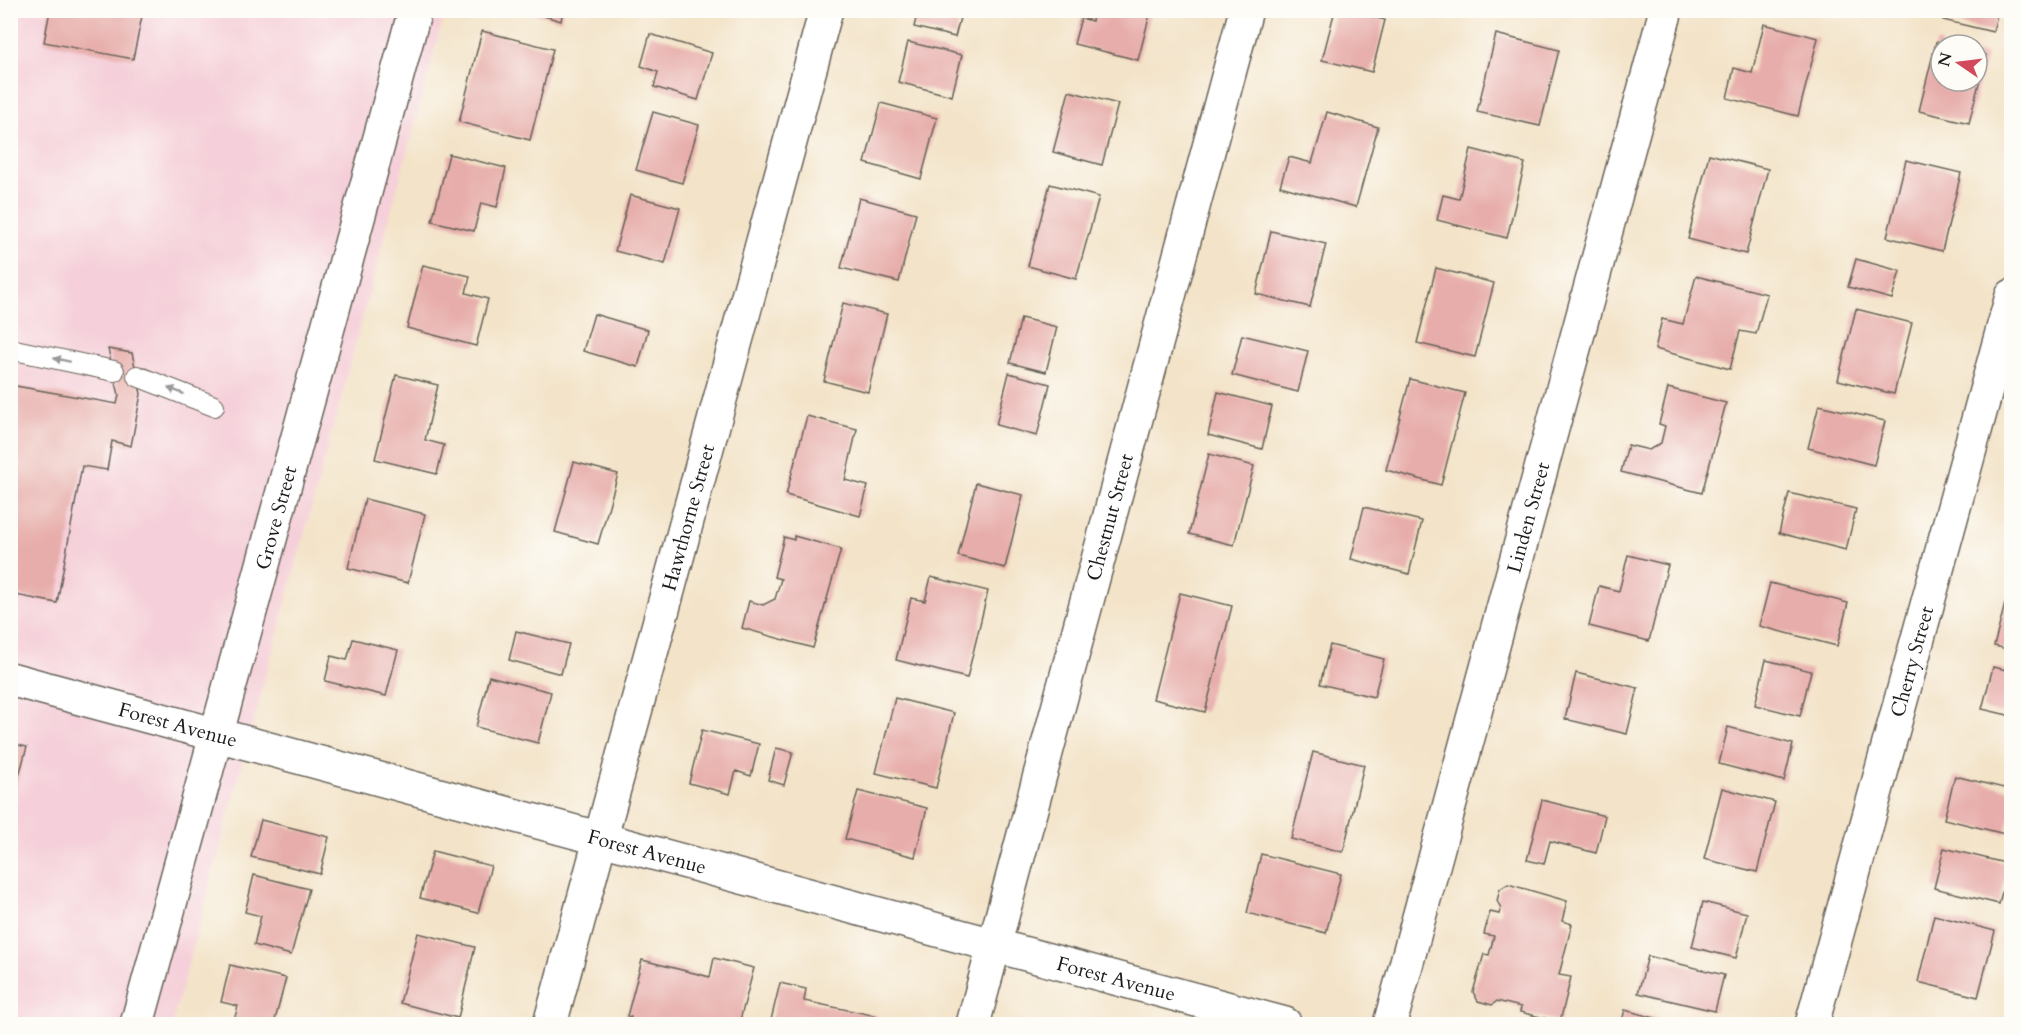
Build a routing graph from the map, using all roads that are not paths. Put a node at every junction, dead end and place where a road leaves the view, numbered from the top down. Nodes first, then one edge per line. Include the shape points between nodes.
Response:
1 (415, 10) edge
2 (826, 10) edge
3 (1246, 10) edge
4 (1666, 10) edge
5 (2012, 296) edge
6 (10, 349) edge
7 (114, 371) dead end
8 (137, 376) dead end
9 (214, 406) dead end
10 (10, 679) edge
11 (216, 735) junction
12 (600, 839) junction
13 (994, 946) junction
14 (137, 1024) edge
15 (550, 1024) edge
16 (973, 1024) edge
17 (1285, 1024) edge
18 (1390, 1024) edge
19 (1812, 1024) edge

1 - 11 street, Grove Street
2 - 12 street, Hawthorne Street
3 - 13 street, Chestnut Street
4 - 18 street, Linden Street
5 - 19 street, Cherry Street
7 -> 6 lane
9 -> 8 lane
10 - 11 street, Forest Avenue
11 - 12 street, Forest Avenue
11 - 14 street, Grove Street
12 - 13 street, Forest Avenue
12 - 15 street, Hawthorne Street
13 - 16 street, Chestnut Street
13 - 17 street, Forest Avenue

